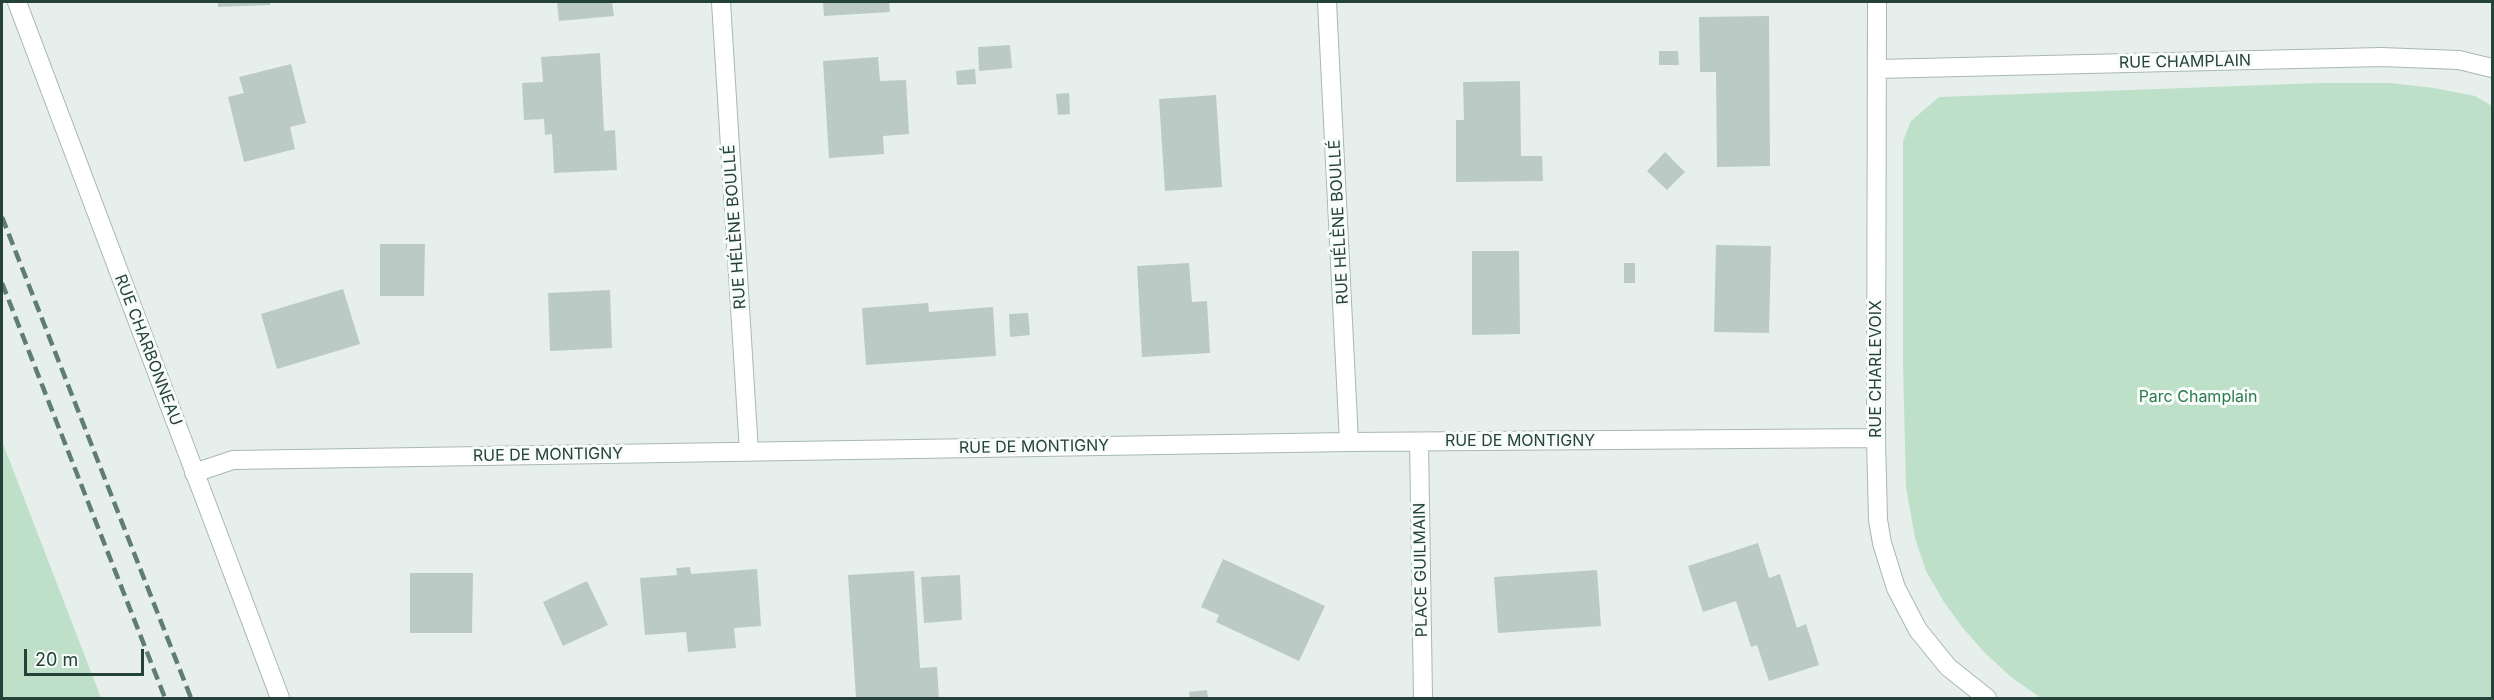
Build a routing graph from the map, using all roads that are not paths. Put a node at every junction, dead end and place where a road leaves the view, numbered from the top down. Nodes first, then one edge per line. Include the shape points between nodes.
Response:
1 (17, 2) edge
2 (721, 2) edge
3 (1327, 2) edge
4 (1877, 2) edge
5 (2493, 68) edge
6 (1877, 69) junction
7 (1876, 438) junction
8 (1349, 442) junction
9 (1419, 442) junction
10 (749, 452) junction
11 (194, 473) junction
12 (280, 699) edge
13 (1423, 699) edge
14 (1987, 699) edge

1 - 11 street, RUE CHARBONNEAU
2 - 10 street, RUE HÉLÈNE BOULLÉ
3 - 8 street, RUE HÉLÈNE BOULLÉ
4 - 6 street, RUE CHARLEVOIX
5 - 6 street, RUE CHAMPLAIN via 2459,60 2381,57
6 - 7 street, RUE CHARLEVOIX
7 - 9 street, RUE DE MONTIGNY
7 - 14 street, RUE CHARLEVOIX via 1878,520 1896,588 1932,649
8 - 9 street, RUE DE MONTIGNY
8 - 10 street, RUE DE MONTIGNY
9 - 13 street, PLACE GUILMAIN
10 - 11 street, RUE DE MONTIGNY via 233,460
11 - 12 street, RUE CHARBONNEAU

